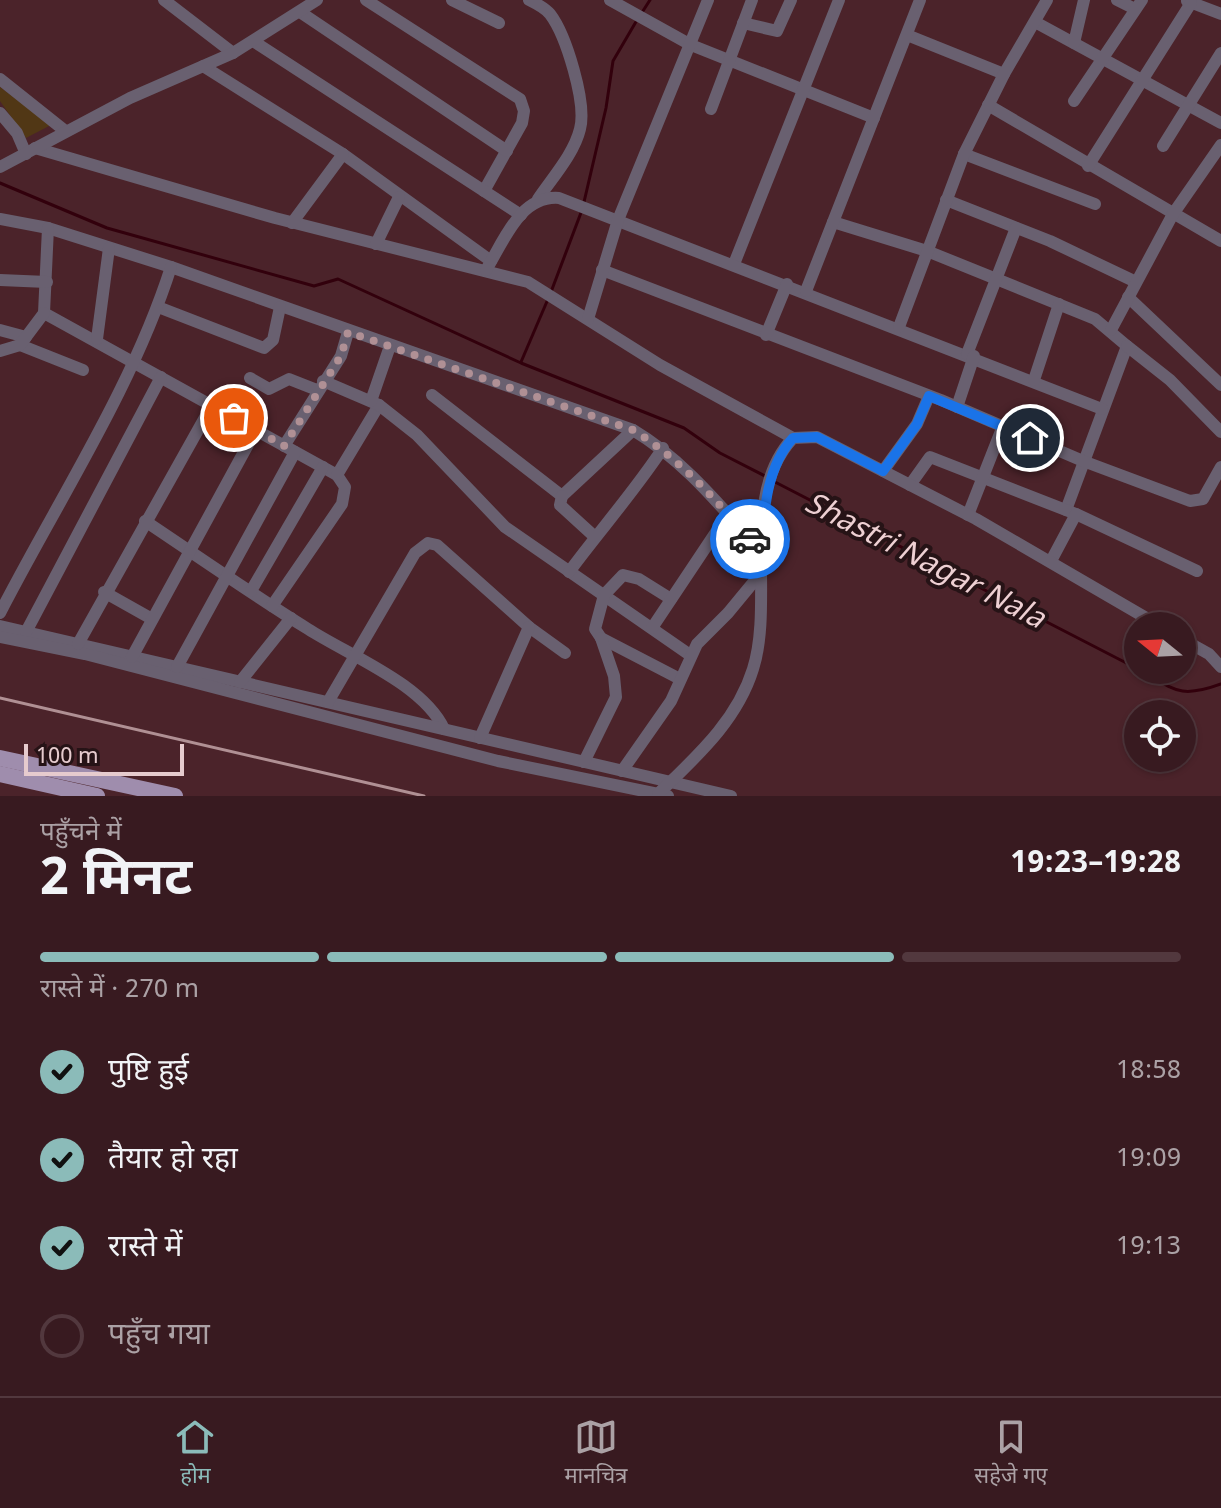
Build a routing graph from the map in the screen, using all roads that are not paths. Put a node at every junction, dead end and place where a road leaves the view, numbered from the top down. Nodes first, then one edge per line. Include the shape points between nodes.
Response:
1 (164, 0) edge
2 (366, 0) edge
3 (452, 0) edge
4 (529, 0) edge
5 (610, 0) edge
6 (708, 0) edge
7 (752, 0) edge
8 (791, 0) edge
9 (839, 0) edge
10 (920, 0) edge
11 (1047, 0) edge
12 (1084, 0) edge
13 (1117, 0) edge
14 (1188, 1) edge
15 (308, 4) edge
16 (1138, 5) edge
17 (1219, 8) edge
18 (1035, 22) junction
19 (499, 23) dead end
20 (743, 23) junction
21 (907, 35) junction
22 (253, 41) junction
23 (1074, 43) junction
24 (691, 45) junction
25 (233, 53) junction
26 (1221, 53) edge
27 (1105, 59) junction
28 (729, 61) junction
29 (203, 66) junction
30 (1004, 74) junction
31 (0, 79) edge
32 (1144, 81) junction
33 (803, 89) junction
34 (1074, 101) dead end
35 (988, 105) junction
36 (1190, 106) junction
37 (711, 109) dead end
38 (0, 113) edge
39 (874, 118) junction
40 (1221, 123) edge
41 (64, 130) junction
42 (1221, 145) edge
43 (1163, 146) dead end
44 (31, 151) junction
45 (507, 151) junction
46 (343, 154) junction
47 (964, 154) junction
48 (2, 166) edge
49 (1088, 166) junction
50 (484, 191) junction
51 (399, 197) junction
52 (538, 199) junction
53 (946, 200) junction
54 (1095, 204) dead end
55 (1173, 214) junction
56 (521, 215) junction
57 (0, 219) edge
58 (618, 220) junction
59 (833, 222) junction
60 (292, 223) junction
61 (48, 228) junction
62 (1016, 228) junction
63 (1221, 241) edge
64 (376, 244) junction
65 (109, 248) junction
66 (927, 251) junction
67 (734, 264) junction
68 (488, 266) junction
69 (171, 267) junction
70 (602, 270) junction
71 (996, 279) junction
72 (0, 280) edge
73 (47, 282) junction
74 (1136, 282) junction
75 (787, 284) junction
76 (806, 291) junction
77 (1128, 297) junction
78 (1059, 304) junction
79 (158, 307) junction
80 (280, 307) junction
81 (44, 313) junction
82 (588, 319) junction
83 (899, 327) junction
84 (0, 330) edge
85 (1111, 330) junction
86 (348, 332) junction
87 (766, 335) junction
88 (97, 339) junction
89 (23, 341) junction
90 (390, 346) junction
91 (1127, 346) junction
92 (0, 351) edge
93 (970, 355) junction
94 (134, 360) junction
95 (83, 370) dead end
96 (161, 377) junction
97 (250, 378) dead end
98 (1034, 380) junction
99 (320, 385) junction
100 (1221, 385) edge
101 (432, 395) dead end
102 (929, 396) junction
103 (375, 403) junction
104 (212, 405) junction
105 (957, 407) junction
106 (1102, 409) junction
107 (1003, 426) junction
108 (256, 430) junction
109 (633, 430) junction
110 (1221, 432) edge
111 (793, 438) junction
112 (663, 448) junction
113 (290, 449) junction
114 (1083, 461) junction
115 (323, 467) junction
116 (883, 471) junction
117 (337, 475) junction
118 (1219, 475) edge
119 (983, 476) junction
120 (910, 485) junction
121 (562, 496) junction
122 (1071, 512) junction
123 (728, 514) junction
124 (968, 515) junction
125 (145, 521) junction
126 (595, 537) junction
127 (189, 550) junction
128 (761, 551) junction
129 (1051, 561) junction
130 (1197, 571) dead end
131 (569, 572) junction
132 (228, 573) junction
133 (761, 573) junction
134 (251, 591) junction
135 (104, 592) junction
136 (604, 595) junction
137 (671, 599) junction
138 (272, 606) junction
139 (1137, 612) edge
140 (0, 613) edge
141 (291, 618) junction
142 (152, 619) junction
143 (0, 626) edge
144 (529, 627) junction
145 (652, 628) junction
146 (26, 632) junction
147 (0, 637) edge
148 (601, 638) junction
149 (78, 644) junction
150 (1196, 648) edge
151 (565, 653) dead end
152 (690, 655) junction
153 (132, 657) junction
154 (356, 659) junction
155 (1220, 663) edge
156 (177, 667) junction
157 (680, 679) junction
158 (240, 682) junction
159 (328, 702) junction
160 (444, 729) junction
161 (480, 738) junction
162 (0, 758) edge
163 (584, 762) junction
164 (622, 771) junction
165 (0, 774) edge
166 (670, 782) junction
167 (663, 795) edge
168 (97, 796) edge
169 (175, 796) edge
170 (731, 796) edge

1 - 25 street
2 - 45 street via 520,99 524,117
3 - 19 street
4 - 52 street via 555,23 581,108 570,151
5 - 24 street
6 - 24 street
7 - 20 street
8 - 20 street via 777,31
9 - 33 street
10 - 21 street
11 - 18 street
12 - 23 street
13 - 16 street
14 - 17 street
14 - 32 street
15 - 22 street
15 - 45 street
16 - 27 street
18 - 23 street
18 - 30 street
20 - 28 street
21 - 30 street
21 - 39 street
22 - 25 street
22 - 50 street
23 - 27 street
24 - 28 street
24 - 58 street
25 - 29 street
26 - 36 street
27 - 32 street
27 - 34 street
28 - 33 street
28 - 37 street
29 - 41 street
29 - 46 street
30 - 35 street
31 - 41 street
32 - 36 street
32 - 49 street
33 - 39 street
33 - 67 street
35 - 47 street
35 - 49 street
36 - 40 street
36 - 43 street
38 - 44 street
39 - 59 street
41 - 44 street
42 - 55 street
44 - 48 street
44 - 60 street
45 - 50 street
46 - 51 street
46 - 60 street
47 - 53 street
47 - 54 street
49 - 55 street
50 - 56 street
51 - 64 street
51 - 68 street
52 - 56 street
52 - 58 street via 559,198
53 - 62 street
53 - 66 street
55 - 63 street
55 - 74 street
56 - 68 street
57 - 61 street
58 - 67 street
58 - 70 street
59 - 66 street
59 - 76 street
60 - 64 street
61 - 65 street
61 - 73 street
62 - 71 street
62 - 74 street
64 - 68 street
65 - 69 street
65 - 88 street
66 - 71 street
66 - 83 street
67 - 75 street
68 - 82 street via 541,289
69 - 79 street
69 - 80 street
70 - 82 street
70 - 87 street
71 - 78 street
71 - 93 street
72 - 73 street
73 - 81 street
74 - 77 street
75 - 76 street
75 - 87 street
76 - 83 street
77 - 85 street
77 - 100 street
78 - 85 street
78 - 98 street
79 - 80 street via 264,348 273,340
79 - 94 street
80 - 86 street
81 - 88 street
81 - 89 street
82 - 111 street
83 - 93 street
84 - 89 street
85 - 91 street
86 - 90 street
86 - 99 street via 341,356
87 - 102 street
88 - 94 street
89 - 92 street
89 - 95 street
90 - 103 street
90 - 109 street
91 - 106 street
91 - 110 street
93 - 98 street
93 - 105 street
94 - 96 street
94 - 140 street
96 - 104 street
96 - 146 street
97 - 99 street via 269,389 289,379
98 - 106 street
99 - 103 street
99 - 113 street
101 - 121 street
102 - 105 street
102 - 116 street via 917,424
103 - 117 street
103 - 131 street via 417,435 505,527
104 - 108 street
104 - 125 street
105 - 107 street
106 - 114 street
107 - 114 street
107 - 119 street
108 - 113 street
108 - 127 street
109 - 112 street
109 - 121 street
111 - 116 street via 817,437
111 - 128 street via 769,487
112 - 123 street
112 - 126 street via 632,496
113 - 115 street
113 - 132 street
114 - 118 street via 1197,502
114 - 122 street
115 - 117 street
115 - 134 street
116 - 120 street
117 - 138 street via 345,487 342,504
119 - 120 street via 928,457
119 - 122 street
119 - 124 street
120 - 124 street
121 - 126 street via 560,505
122 - 129 street
122 - 130 street
123 - 128 street
123 - 137 street
124 - 129 street
125 - 127 street
125 - 135 street
126 - 131 street
127 - 132 street
127 - 142 street
128 - 133 street
129 - 139 street
131 - 136 street
132 - 134 street
132 - 156 street
133 - 152 street
133 - 166 street via 760,642 753,671 722,730
134 - 138 street
135 - 142 street
135 - 149 street
136 - 137 street via 627,575
136 - 145 street
136 - 148 street via 595,622
137 - 145 street
138 - 141 street
141 - 154 street
141 - 158 street
142 - 153 street
143 - 146 street
144 - 151 street
144 - 154 street via 437,545 428,543 415,553
144 - 161 street
145 - 152 street
146 - 149 street
147 - 167 street via 85,654 498,761
148 - 157 street
148 - 163 street via 616,697
149 - 153 street
150 - 155 street
152 - 157 street
153 - 156 street
154 - 159 street
154 - 160 street via 411,690
156 - 158 street
157 - 164 street via 671,701
158 - 159 street
159 - 160 street
160 - 161 street
161 - 163 street
162 - 169 main road
163 - 164 street
164 - 166 street
165 - 168 main road
166 - 167 street
166 - 170 street

